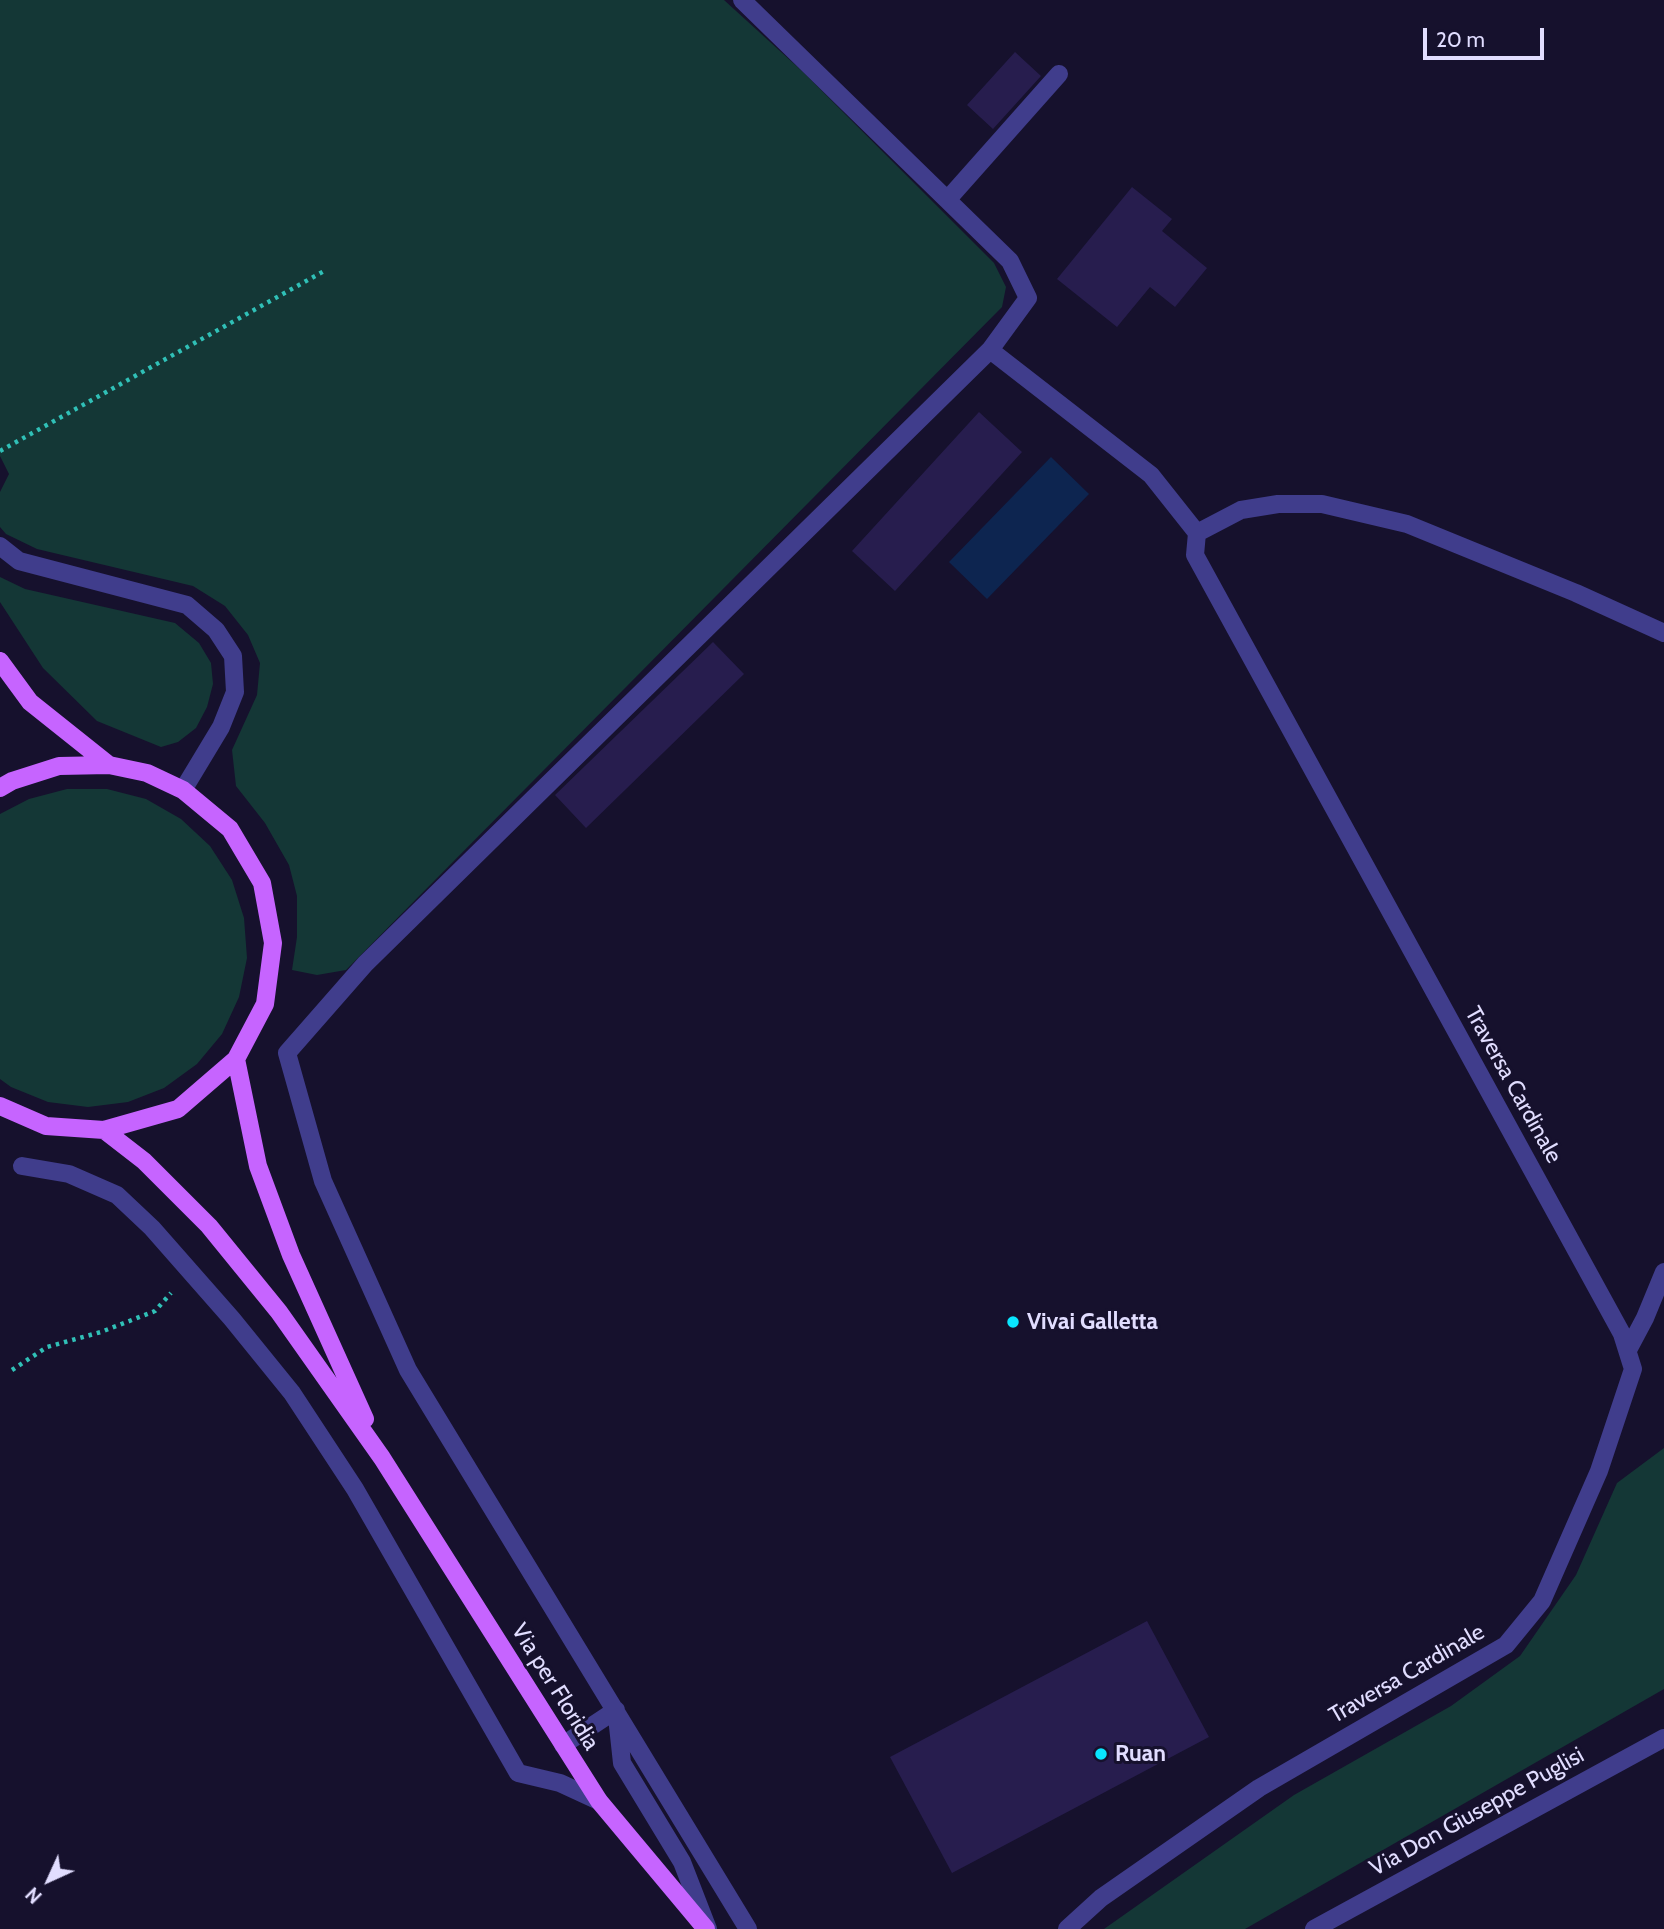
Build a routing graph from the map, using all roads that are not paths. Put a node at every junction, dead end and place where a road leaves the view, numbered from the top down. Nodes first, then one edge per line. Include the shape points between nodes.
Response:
1 (742, 0) edge
2 (1059, 74) dead end
3 (947, 199) junction
4 (990, 350) junction
5 (1198, 533) junction
6 (0, 546) edge
7 (1664, 633) edge
8 (0, 661) edge
9 (109, 765) junction
10 (0, 788) edge
11 (183, 790) junction
12 (236, 1059) junction
13 (0, 1106) edge
14 (104, 1130) junction
15 (22, 1166) dead end
16 (1664, 1272) edge
17 (1628, 1350) junction
18 (382, 1458) junction
19 (616, 1710) junction
20 (1664, 1738) edge
21 (563, 1745) junction
22 (599, 1801) junction
23 (707, 1929) edge
24 (748, 1929) edge
25 (1067, 1929) edge
26 (1314, 1929) edge

1 - 3 street
2 - 3 street
3 - 4 street via 1010,261 1028,298
4 - 5 street via 1151,475
4 - 19 street via 365,964 287,1052 323,1181 408,1370
5 - 7 street via 1241,510 1322,504 1407,524
5 - 17 street, Traversa Cardinale via 1195,555
6 - 11 street via 19,561 187,605 216,630 233,656 235,692 221,727
8 - 9 main road via 30,702
9 - 10 main road via 59,766
9 - 11 main road via 147,773
11 - 12 main road via 230,830 262,883 274,943 265,1004
12 - 14 main road via 178,1109
12 - 18 main road via 258,1166 290,1255
13 - 14 main road via 46,1126
14 - 18 main road via 144,1161 209,1226 279,1312
15 - 22 street via 69,1174 117,1195 152,1228 292,1393 355,1489 518,1773 560,1783
16 - 17 street
17 - 25 street, Traversa Cardinale via 1633,1368 1599,1471 1542,1601 1506,1645 1259,1788 1101,1898
18 - 21 main road, Via per Floridia
19 - 21 street
19 - 23 street via 622,1763 682,1862
19 - 24 street
20 - 26 street, Via Don Giuseppe Puglisi
21 - 22 main road, Via per Floridia
22 - 23 main road, Via per Floridia

